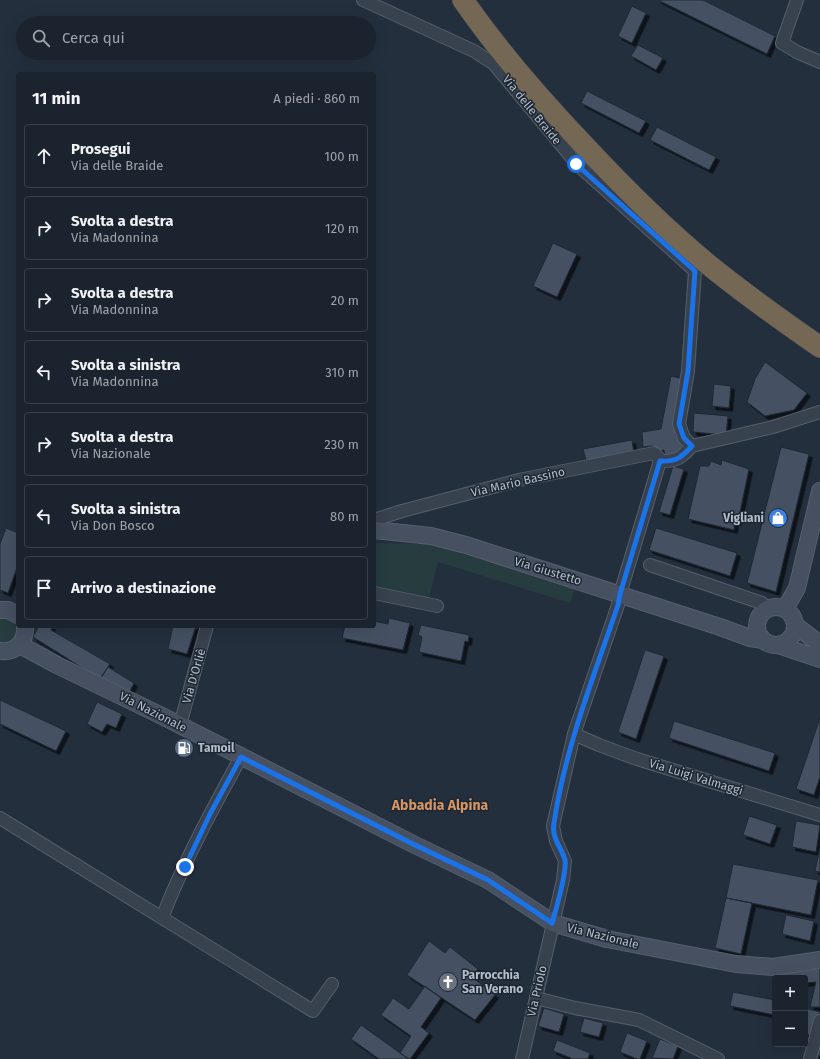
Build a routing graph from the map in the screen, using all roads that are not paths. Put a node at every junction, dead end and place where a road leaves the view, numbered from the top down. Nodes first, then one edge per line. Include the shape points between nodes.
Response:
1 (363, 0) edge
2 (463, 0) edge
3 (476, 0) edge
4 (797, 0) edge
5 (820, 62) edge
6 (820, 337) edge
7 (820, 347) edge
8 (820, 412) edge
9 (692, 446) junction
10 (660, 461) junction
11 (820, 490) edge
12 (376, 519) edge
13 (376, 530) edge
14 (650, 565) dead end
15 (376, 594) edge
16 (620, 594) junction
17 (437, 606) dead end
18 (768, 609) junction
19 (785, 609) junction
20 (757, 622) junction
21 (795, 625) junction
22 (720, 626) junction
23 (24, 628) edge
24 (206, 628) edge
25 (763, 640) junction
26 (820, 644) edge
27 (20, 645) junction
28 (778, 646) junction
29 (0, 652) edge
30 (820, 659) edge
31 (180, 725) junction
32 (574, 734) junction
33 (241, 757) junction
34 (820, 815) edge
35 (0, 818) edge
36 (162, 918) junction
37 (552, 923) junction
38 (820, 960) edge
39 (332, 984) dead end
40 (536, 998) junction
41 (820, 1021) edge
42 (522, 1059) edge
43 (718, 1059) edge
44 (810, 1059) edge

1 - 9 street, Via delle Braide via 474,51 494,64 576,164 695,271 688,371 679,424 684,438
2 - 7 highway via 519,74 628,191 714,269
3 - 6 highway via 563,108 660,208 718,259
4 - 5 street via 782,43
8 - 9 street via 773,427
9 - 10 street via 682,457 670,462
10 - 12 street, Via Mario Bassino via 654,453 519,480 402,510
10 - 16 street, Via Priolo
11 - 19 street via 797,588
13 - 16 street, Via Giustetto via 431,536
14 - 18 street via 762,603
15 - 17 street
16 - 22 street, Via Giustetto
16 - 32 street, Via Priolo
18 - 19 street
18 - 20 street
19 - 21 street via 794,619
20 - 22 street, Via Giustetto via 740,627
20 - 25 street via 757,629
21 - 26 street
21 - 28 street via 792,637
22 - 25 street, Via Giustetto via 750,638
23 - 27 street
24 - 31 street, Via D'Orliè
25 - 28 street
27 - 29 street via 15,649
27 - 31 street, Via Nazionale
28 - 30 street
31 - 33 street, Via Nazionale
32 - 34 street, Via Luigi Valmaggi via 637,759
32 - 37 street, Via Priolo via 553,826 556,841 565,861
33 - 36 street via 210,814
33 - 37 street, Via Nazionale via 488,880
35 - 36 street
36 - 39 street via 313,1011
37 - 38 street, Via Nazionale via 607,939 736,964 773,967
37 - 40 street, Via Priolo
40 - 42 street, Via Priolo
40 - 43 street via 639,1020
41 - 44 street

